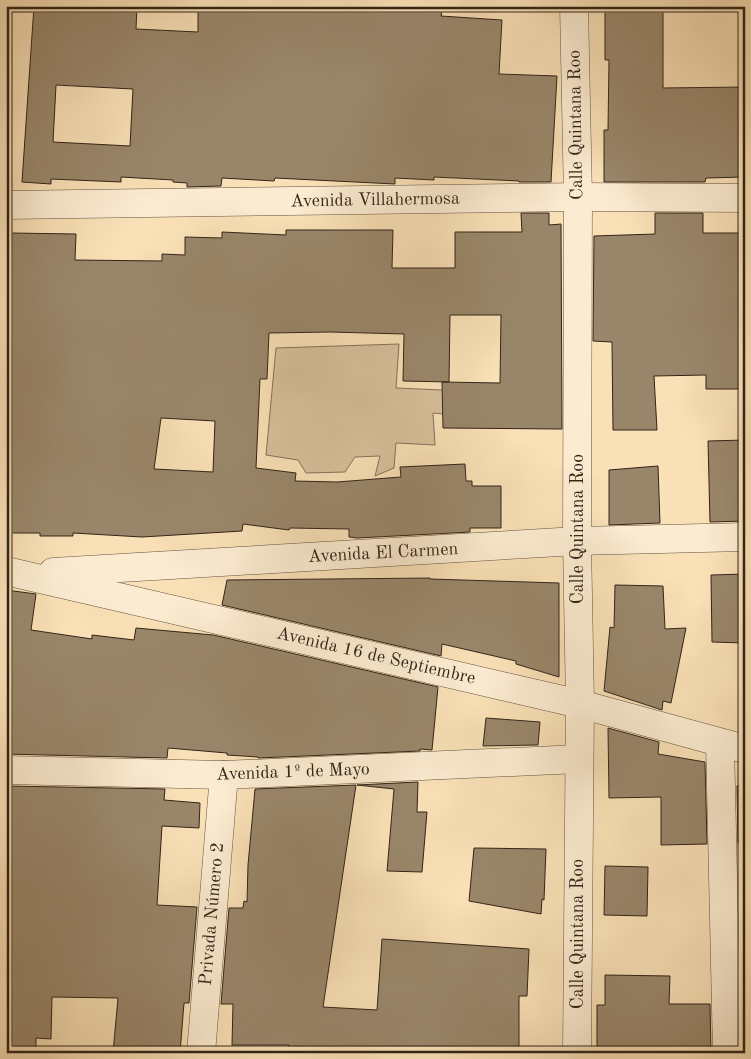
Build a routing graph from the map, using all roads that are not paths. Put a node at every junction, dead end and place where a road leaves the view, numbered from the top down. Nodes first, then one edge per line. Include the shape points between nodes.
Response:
1 (574, 6) edge
2 (578, 197) junction
3 (745, 198) edge
4 (6, 205) edge
5 (745, 537) edge
6 (577, 541) junction
7 (14, 572) edge
8 (580, 704) junction
9 (732, 746) edge
10 (579, 759) junction
11 (6, 770) edge
12 (224, 775) junction
13 (201, 1053) edge
14 (577, 1053) edge
15 (726, 1053) edge

1 - 2 street, Calle Quintana Roo
2 - 3 street, Avenida Villahermosa
2 - 4 street, Avenida Villahermosa
2 - 6 street, Calle Quintana Roo
5 - 6 street, Avenida El Carmen
6 - 7 street, Avenida El Carmen
6 - 8 street, Calle Quintana Roo
7 - 8 street, Avenida 16 de Septiembre
8 - 9 street, Avenida 16 de Septiembre
8 - 10 street, Calle Quintana Roo
9 - 15 street
10 - 12 street, Avenida 1º de Mayo
10 - 14 street, Calle Quintana Roo
11 - 12 street, Avenida 1º de Mayo
12 - 13 street, Privada Número 2

